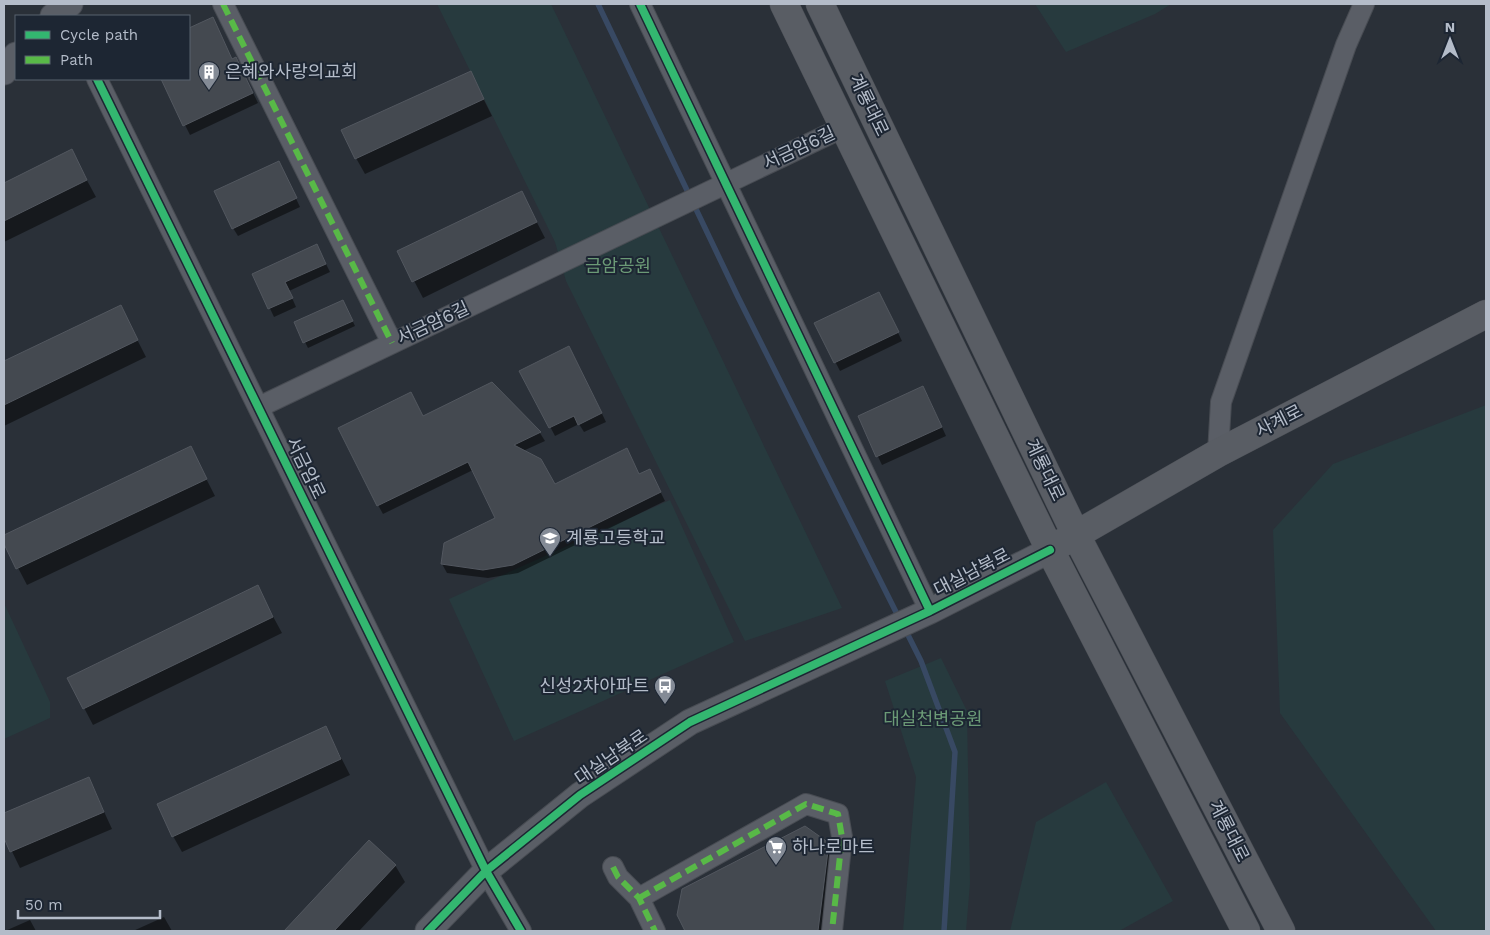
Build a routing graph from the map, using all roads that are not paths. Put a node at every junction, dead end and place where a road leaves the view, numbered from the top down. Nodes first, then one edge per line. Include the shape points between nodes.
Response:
1 (223, 4) edge
2 (640, 4) edge
3 (784, 4) edge
4 (820, 4) edge
5 (1364, 4) edge
6 (15, 56) edge
7 (4, 72) edge
8 (97, 80) edge
9 (842, 128) junction
10 (725, 184) junction
11 (1486, 314) edge
12 (392, 343) junction
13 (259, 407) junction
14 (1218, 453) junction
15 (1076, 535) junction
16 (1050, 550) junction
17 (919, 616) junction
18 (613, 867) dead end
19 (486, 871) junction
20 (639, 898) junction
21 (428, 931) edge
22 (520, 931) edge
23 (655, 931) edge
24 (832, 931) edge
25 (1245, 931) edge
26 (1281, 931) edge

1 - 12 street
2 - 10 street
3 - 9 main road, 계룡대로
4 - 15 main road, 계룡대로
5 - 14 street via 1343,54 1221,402
6 - 7 street
8 - 13 street, 서금암로
9 - 10 street, 서금암6길
9 - 16 main road, 계룡대로
10 - 12 street, 서금암6길
10 - 17 street
11 - 14 main road, 사계로
12 - 13 street, 서금암6길
13 - 19 street, 서금암로
14 - 15 main road, 사계로
15 - 16 main road, 대실남북로
15 - 26 main road, 계룡대로
16 - 17 street, 대실남북로
16 - 25 main road, 계룡대로
17 - 19 street, 대실남북로 via 690,722 580,795
18 - 20 street via 618,877
19 - 21 street, 대실남북로
19 - 22 street, 서금암로
20 - 23 street
20 - 24 street via 806,804 838,814 842,837

